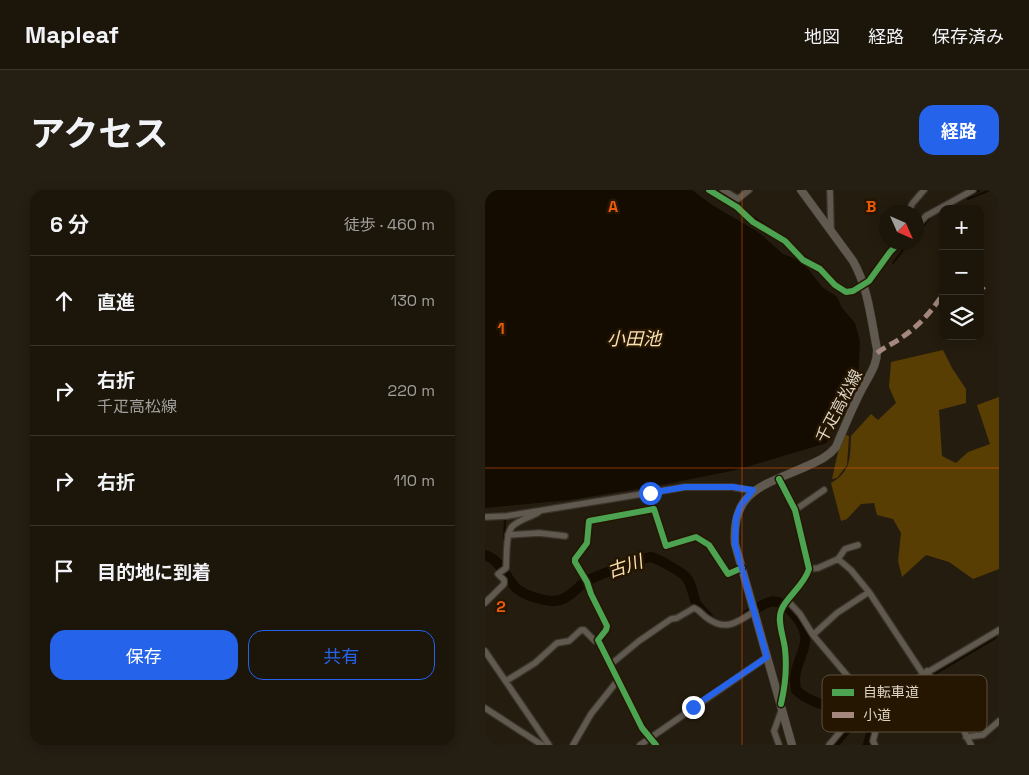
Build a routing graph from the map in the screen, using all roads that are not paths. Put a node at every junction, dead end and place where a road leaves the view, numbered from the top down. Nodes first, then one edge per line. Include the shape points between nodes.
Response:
1 (709, 190) edge
2 (723, 190) edge
3 (749, 190) edge
4 (801, 190) edge
5 (830, 190) edge
6 (924, 190) edge
7 (973, 190) edge
8 (912, 205) edge
9 (924, 218) edge
10 (831, 231) junction
11 (891, 250) edge
12 (864, 286) junction
13 (779, 478) junction
14 (753, 490) junction
15 (824, 490) dead end
16 (544, 510) junction
17 (795, 510) junction
18 (485, 517) edge
19 (508, 535) junction
20 (565, 536) dead end
21 (858, 545) dead end
22 (838, 560) junction
23 (742, 568) junction
24 (809, 569) junction
25 (869, 592) junction
26 (485, 603) edge
27 (785, 604) junction
28 (754, 609) junction
29 (999, 630) edge
30 (813, 635) junction
31 (598, 640) junction
32 (485, 651) edge
33 (767, 657) junction
34 (610, 665) junction
35 (925, 673) junction
36 (847, 675) edge
37 (922, 675) edge
38 (618, 680) junction
39 (506, 681) junction
40 (781, 706) junction
41 (485, 708) edge
42 (999, 721) edge
43 (840, 732) edge
44 (876, 732) edge
45 (964, 732) edge
46 (986, 732) edge
47 (987, 732) edge
48 (966, 736) junction
49 (649, 738) junction
50 (542, 745) edge
51 (549, 745) edge
52 (573, 745) edge
53 (640, 745) edge
54 (656, 745) edge
55 (779, 745) edge
56 (793, 745) edge
57 (829, 745) edge
58 (875, 745) edge
59 (971, 745) edge

1 - 12 street via 785,241 840,289 846,292
2 - 3 street via 738,199
4 - 10 main road, 千疋高松線
5 - 10 street
6 - 8 street
7 - 9 street
10 - 12 main road, 千疋高松線 via 853,260
11 - 12 street
12 - 13 main road, 千疋高松線 via 877,349 875,367 831,453
13 - 14 main road, 千疋高松線
13 - 17 street
14 - 16 street via 685,487
14 - 23 main road via 736,518 735,544
15 - 17 street
16 - 18 street
16 - 19 street via 514,524
17 - 24 street
19 - 20 street via 539,533
19 - 26 street via 506,568 498,574 504,580 503,586
21 - 22 street via 845,549
22 - 24 street
22 - 25 street
23 - 28 main road
23 - 31 street via 728,574 709,545 696,537 666,546 654,509 589,520 587,543 575,562 607,626
24 - 27 street via 807,577
25 - 30 street via 837,613
25 - 35 street
27 - 30 street via 800,614
27 - 40 street via 780,612 785,651
28 - 33 main road
28 - 34 street via 736,624 725,625 709,620 694,608 671,619
29 - 35 street
30 - 36 street
31 - 34 street
31 - 39 street via 581,630 569,641 557,643 535,663
32 - 39 street
33 - 40 main road
33 - 49 street
34 - 38 street
35 - 37 street
38 - 49 street
38 - 52 street via 591,714
39 - 51 street
40 - 55 street via 774,732
40 - 56 main road
41 - 50 street
42 - 47 street
43 - 57 street
44 - 58 street
45 - 48 street
46 - 48 street
48 - 59 street
49 - 53 street
49 - 54 street

